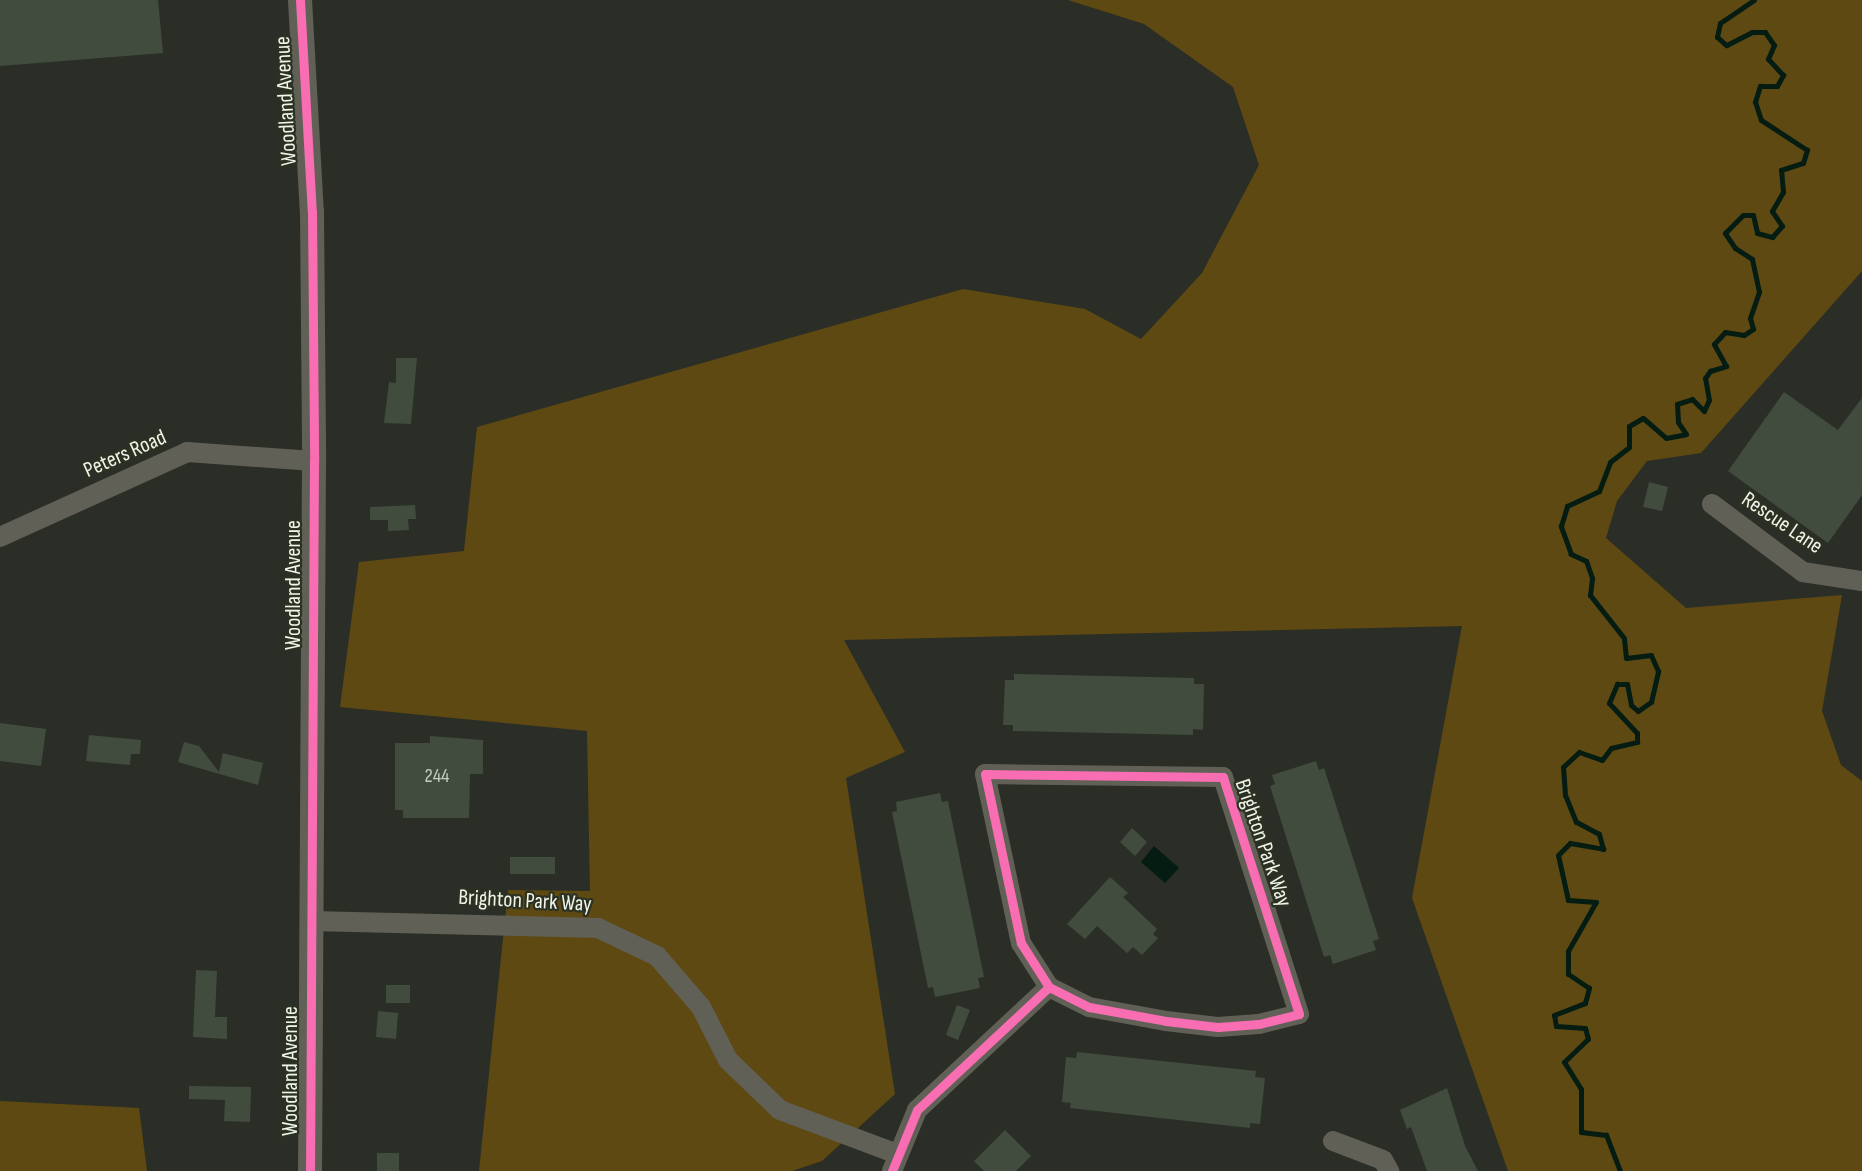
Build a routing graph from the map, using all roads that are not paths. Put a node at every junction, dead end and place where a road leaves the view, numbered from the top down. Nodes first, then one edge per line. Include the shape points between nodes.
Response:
1 (300, 0) edge
2 (315, 462) junction
3 (1712, 504) dead end
4 (0, 537) edge
5 (1862, 580) edge
6 (312, 921) junction
7 (1049, 987) junction
8 (1333, 1141) dead end
9 (895, 1163) edge
10 (310, 1171) edge
11 (1389, 1171) edge

1 - 2 street, Woodland Avenue via 312,212
2 - 4 street, Peters Road via 187,452
2 - 6 street, Woodland Avenue
3 - 5 street, Rescue Lane via 1803,572
6 - 9 street, Brighton Park Way via 598,928 657,956 701,1007 728,1060 780,1110
6 - 10 street, Woodland Avenue
7 - 7 street, Brighton Park Way via 1089,1007 1166,1021 1228,1026 1299,1014 1223,777 985,774 1021,943
7 - 9 street, Brighton Park Way via 916,1110
8 - 11 street via 1383,1160

